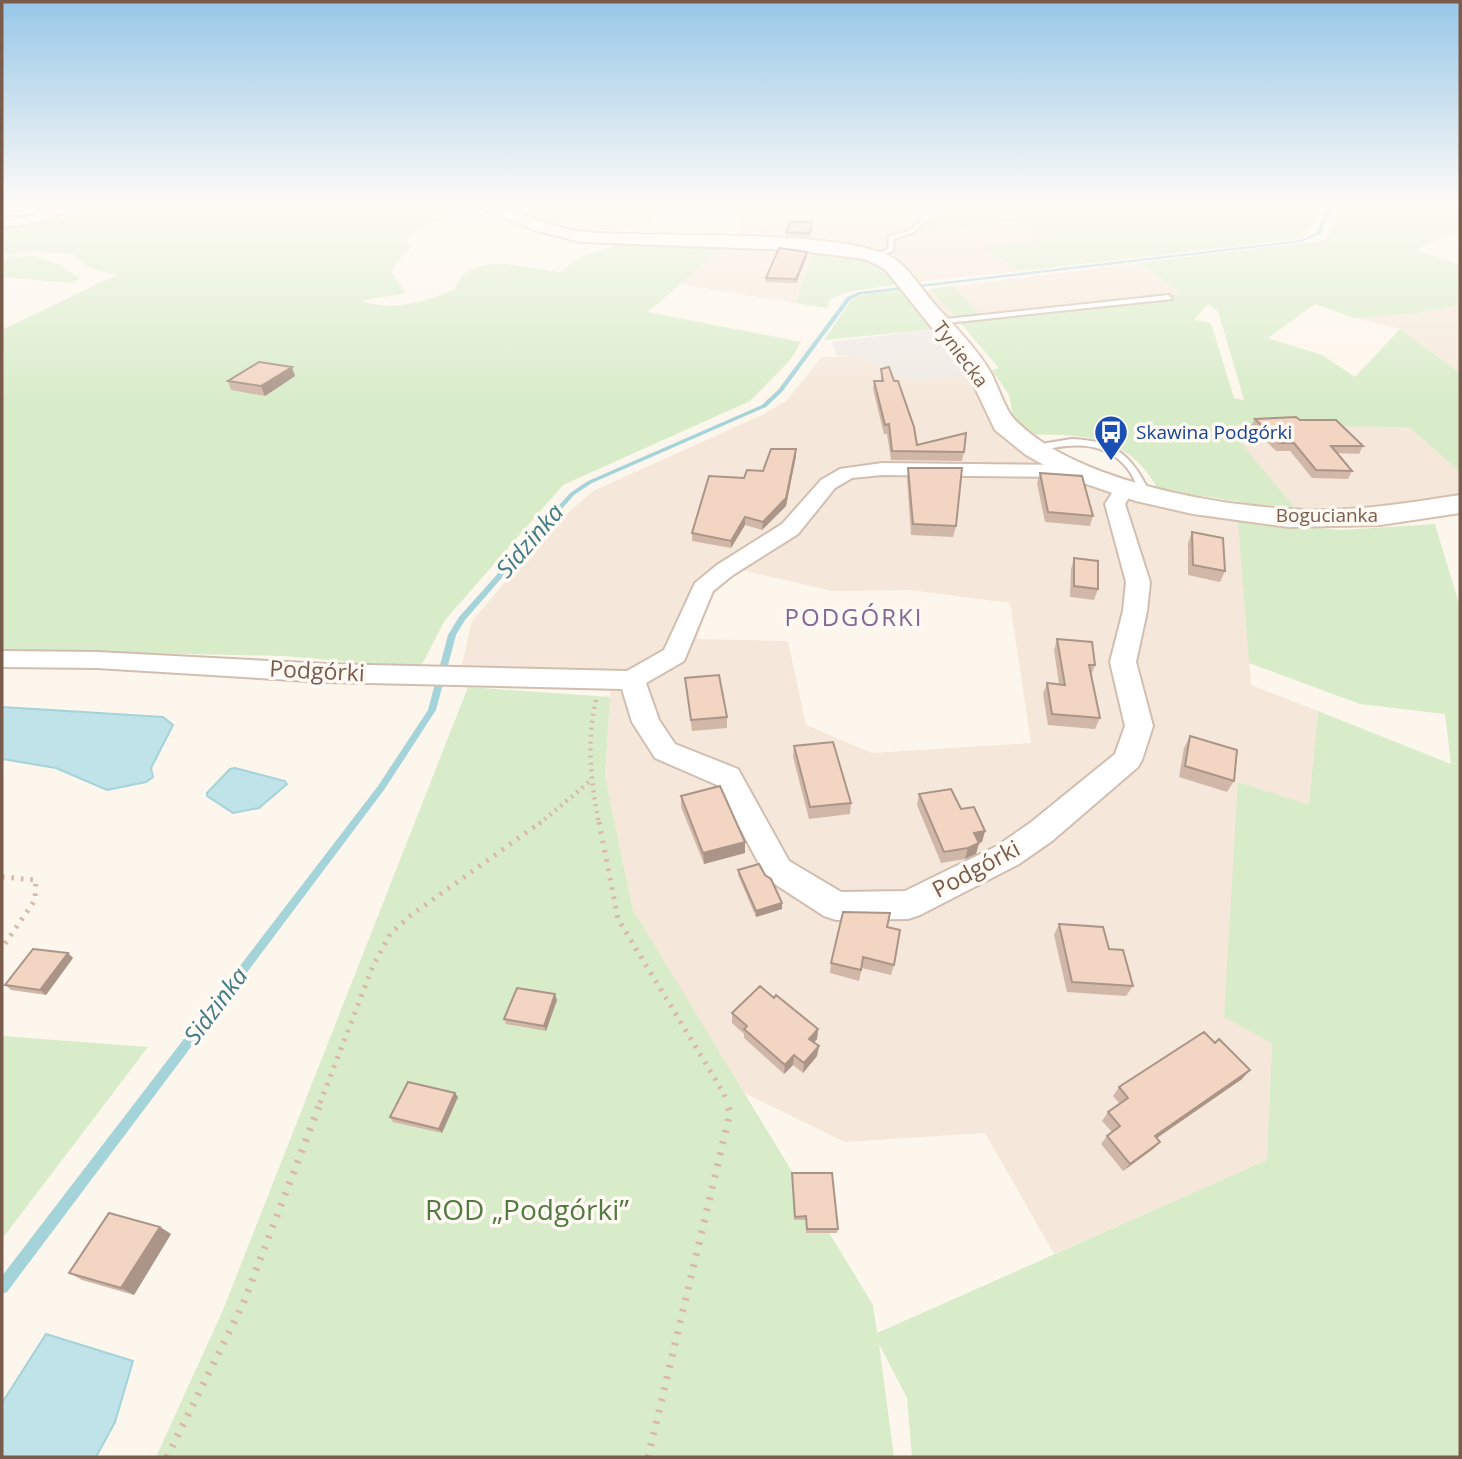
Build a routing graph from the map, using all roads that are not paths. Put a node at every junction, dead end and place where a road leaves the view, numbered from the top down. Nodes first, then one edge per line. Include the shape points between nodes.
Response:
1 (895, 269) edge
2 (1169, 297) dead end
3 (937, 322) junction
4 (1035, 449) junction
5 (1076, 471) junction
6 (1135, 492) junction
7 (1460, 504) edge
8 (1193, 505) joint
9 (2, 659) edge
10 (632, 680) junction

1 - 3 street, Tyniecka
2 - 3 lane
3 - 4 street, Tyniecka via 979,372 1004,425
4 - 5 street, Tyniecka
4 - 6 lane via 1059,442 1098,446 1129,464
5 - 6 street, Tyniecka
5 - 10 street via 882,469 847,473 828,484 790,529 703,588 675,654
6 - 8 street, Tyniecka
6 - 10 street, Podgórki via 1115,504 1138,582 1123,662 1139,726 1128,761 1008,855 908,905 836,906 778,870 728,777 665,751 646,722
7 - 8 street, Bogucianka via 1330,519
9 - 10 street, Podgórki

